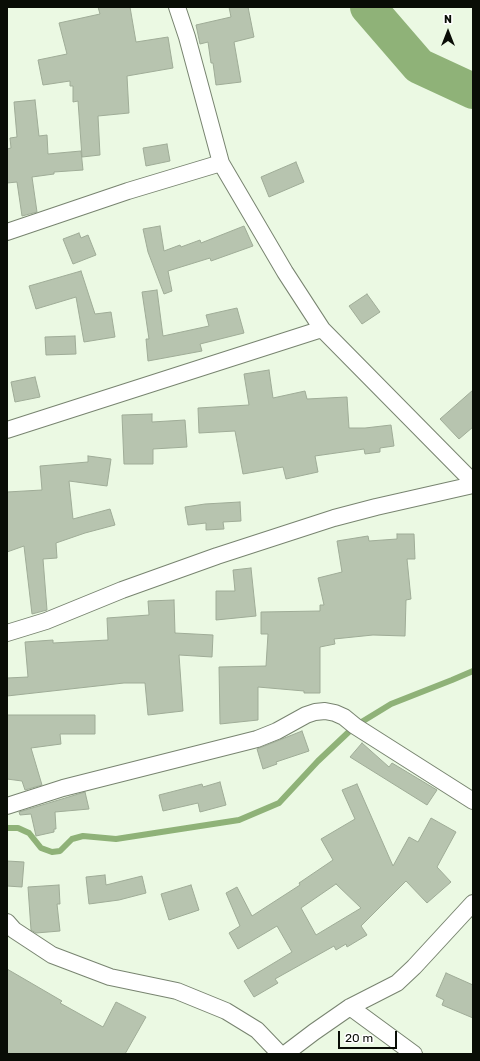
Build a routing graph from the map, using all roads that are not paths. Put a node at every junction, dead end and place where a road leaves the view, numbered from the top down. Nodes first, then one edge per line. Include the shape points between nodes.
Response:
1 (177, 7) edge
2 (221, 163) junction
3 (7, 232) edge
4 (322, 330) junction
5 (7, 430) edge
6 (473, 482) edge
7 (473, 485) edge
8 (7, 633) edge
9 (473, 801) edge
10 (7, 806) edge
11 (473, 903) edge
12 (7, 922) edge
13 (350, 1008) junction
14 (280, 1054) edge
15 (286, 1054) edge
16 (414, 1054) edge

1 - 2 street
2 - 3 street
2 - 4 street via 284,272
4 - 5 street
4 - 6 street
7 - 8 street via 326,520 122,590 46,622
9 - 10 street via 344,717 325,711 306,715 257,740 63,788
11 - 13 street via 397,984
12 - 14 street via 14,930 52,955 110,977 177,991 226,1011 257,1030
13 - 15 street
13 - 16 street

